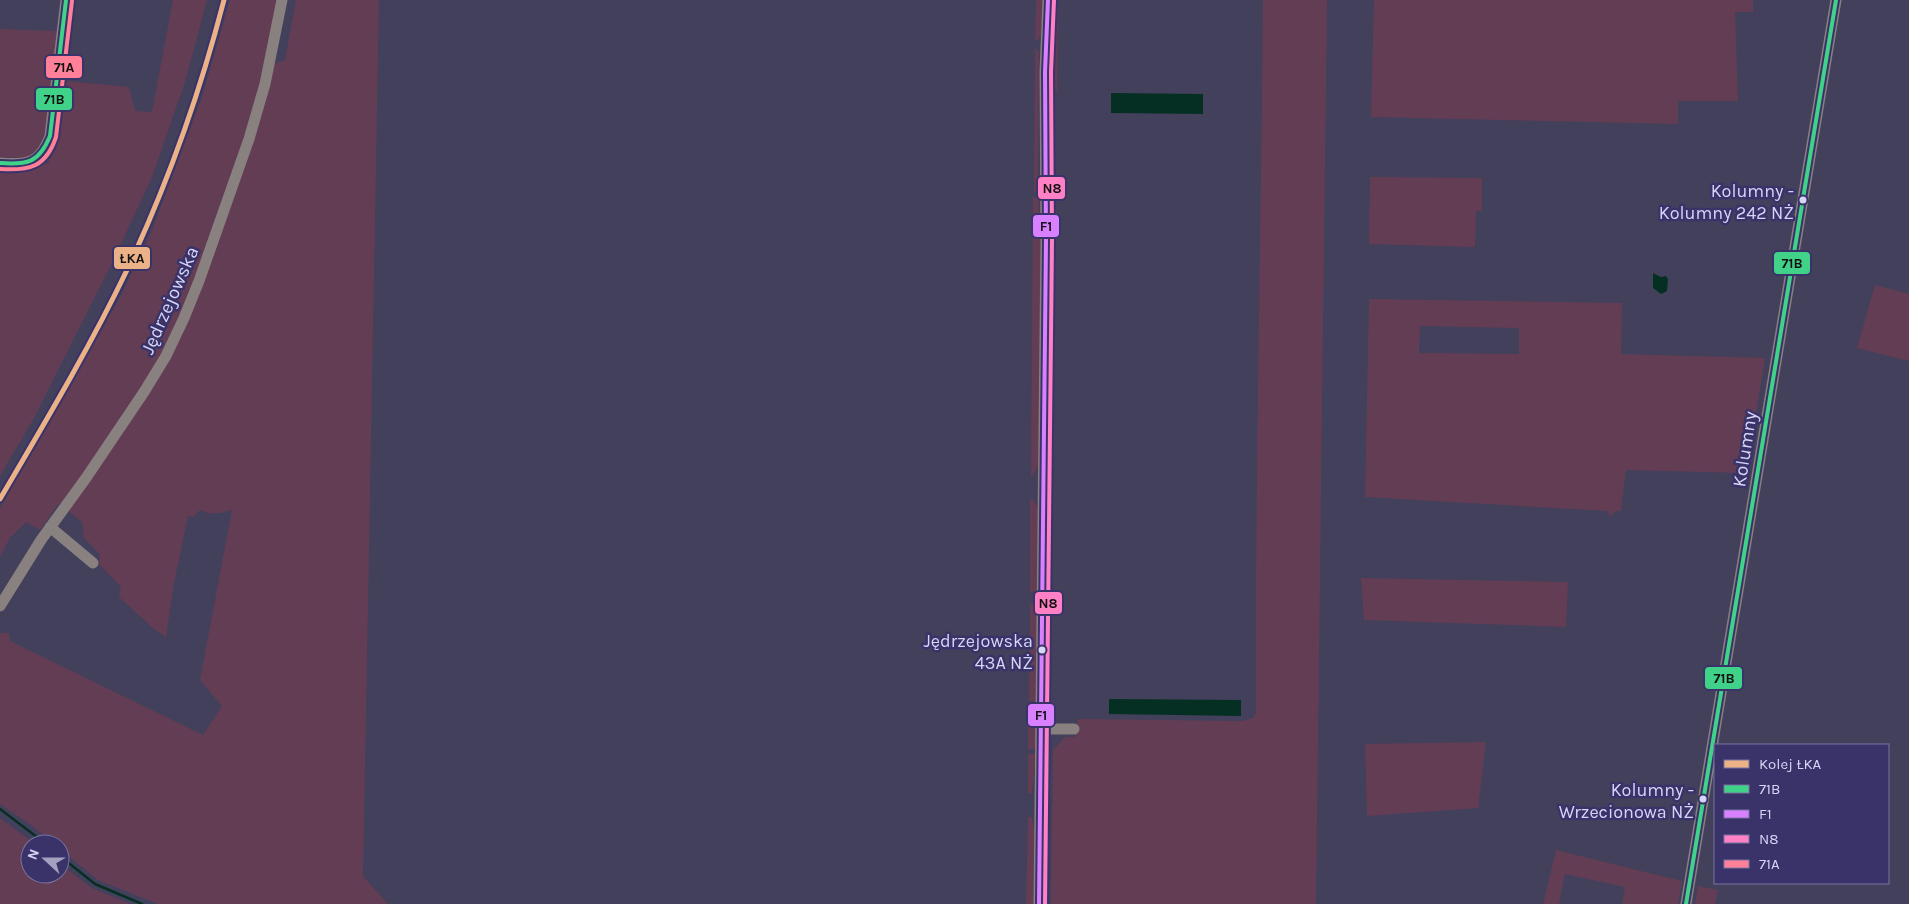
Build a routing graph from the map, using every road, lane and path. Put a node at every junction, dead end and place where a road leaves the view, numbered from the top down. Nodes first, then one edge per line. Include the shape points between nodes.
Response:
1 (66, 0) edge
2 (282, 0) edge
3 (1048, 0) edge
4 (1836, 0) edge
5 (0, 162) edge
6 (50, 527) junction
7 (93, 563) dead end
8 (0, 606) edge
9 (1041, 729) junction
10 (1074, 729) dead end
11 (1039, 904) edge
12 (1686, 904) edge

1 - 5 street via 50,136 45,149 38,158 27,162
2 - 6 street, Jędrzejowska via 265,84 249,139 184,318 144,392
3 - 9 street
4 - 12 street, Kolumny
6 - 7 street
6 - 8 street, Jędrzejowska
9 - 10 street
9 - 11 street

